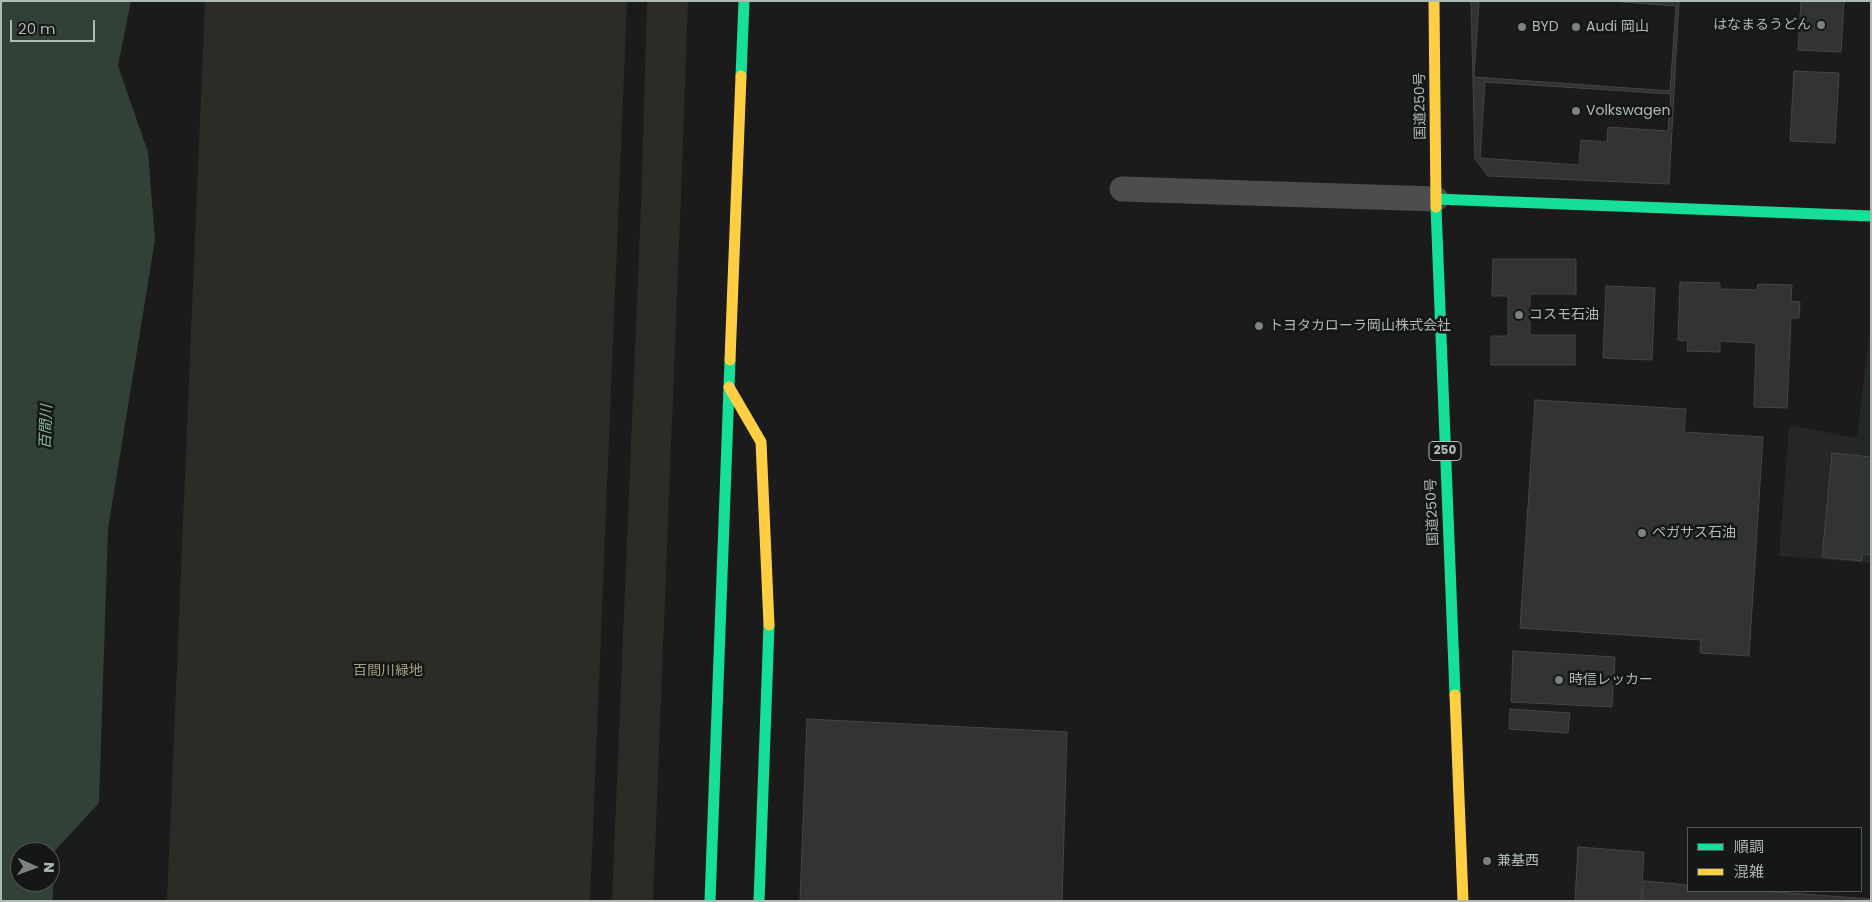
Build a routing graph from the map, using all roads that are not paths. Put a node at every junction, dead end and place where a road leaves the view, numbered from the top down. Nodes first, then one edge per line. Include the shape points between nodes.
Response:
1 (744, 1) edge
2 (1434, 1) edge
3 (1122, 189) dead end
4 (1436, 198) junction
5 (1871, 216) edge
6 (730, 387) junction
7 (710, 901) edge
8 (759, 901) edge
9 (1463, 901) edge

1 - 6 main road
2 - 4 main road, 国道250号 / 250
3 - 4 street
4 - 5 main road
4 - 9 main road, 国道250号 / 250
6 - 7 main road
6 - 8 main road via 761,442 769,614

